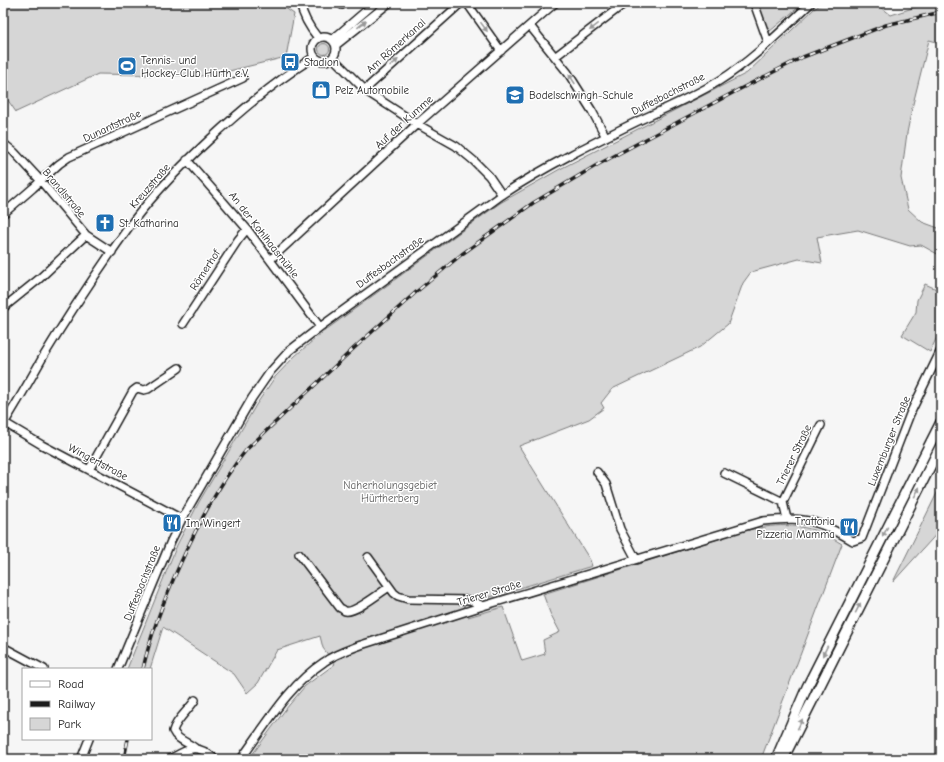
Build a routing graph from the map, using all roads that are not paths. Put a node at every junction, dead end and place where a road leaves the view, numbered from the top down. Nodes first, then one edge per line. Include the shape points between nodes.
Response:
1 (300, 3) edge
2 (375, 3) edge
3 (389, 3) edge
4 (461, 3) edge
5 (467, 3) edge
6 (555, 3) edge
7 (625, 3) edge
8 (754, 3) edge
9 (811, 3) edge
10 (530, 26) junction
11 (318, 38) junction
12 (768, 42) junction
13 (334, 43) junction
14 (501, 51) junction
15 (556, 56) junction
16 (314, 57) junction
17 (333, 58) junction
18 (243, 78) dead end
19 (366, 91) junction
20 (417, 124) junction
21 (606, 137) junction
22 (3, 143) edge
23 (187, 160) junction
24 (41, 181) junction
25 (502, 195) junction
26 (3, 214) edge
27 (247, 229) junction
28 (86, 235) junction
29 (112, 252) junction
30 (271, 259) junction
31 (3, 308) edge
32 (183, 324) dead end
33 (320, 327) junction
34 (941, 350) edge
35 (179, 368) dead end
36 (941, 422) edge
37 (4, 424) edge
38 (821, 425) dead end
39 (941, 445) edge
40 (89, 470) junction
41 (597, 472) dead end
42 (724, 473) dead end
43 (783, 502) junction
44 (182, 519) junction
45 (787, 519) junction
46 (859, 540) joint
47 (299, 554) dead end
48 (368, 557) dead end
49 (636, 560) junction
50 (389, 587) junction
51 (483, 606) junction
52 (3, 648) edge
53 (42, 668) edge
54 (118, 668) edge
55 (195, 700) dead end
56 (89, 740) edge
57 (195, 748) junction
58 (81, 759) edge
59 (170, 759) edge
60 (215, 759) edge
61 (241, 759) edge
62 (776, 759) edge
63 (783, 759) edge

1 - 11 street via 307,22
2 - 13 street
13 -> 3 street
19 -> 4 street, Am Römerkanal
5 -> 14 street
6 - 10 street, Auf der Kumme
7 -> 15 street
8 - 12 street
9 - 12 street, Duffesbachstraße
10 - 14 street, Auf der Kumme
10 - 15 street
11 - 13 street via 325,37
11 - 16 street via 312,47
12 - 21 street, Duffesbachstraße via 718,81
13 - 17 street
14 - 20 street, Auf der Kumme
21 -> 15 street via 582,94
16 - 17 street via 320,61
16 - 23 street, Kreuzstraße via 284,76 232,118
17 - 19 street
18 - 24 street, Dunantstraße via 70,158 59,164
19 - 20 street
20 - 25 street via 456,146 474,161 489,176
20 - 30 street, Auf der Kumme
21 - 25 street, Duffesbachstraße via 522,181
22 - 24 street, Brandlstraße
23 - 27 street, An der Kohlhaasmühle
23 - 29 street, Kreuzstraße via 148,203
24 - 26 street, Dunantstraße
24 - 28 street, Brandlstraße
25 - 33 street, Duffesbachstraße
27 - 30 street, An der Kohlhaasmühle
27 - 32 street, Römerhof
28 - 29 street, Brandlstraße
28 - 31 street via 40,279
29 - 37 street, Kreuzstraße
30 - 33 street, An der Kohlhaasmühle
33 - 44 street, Duffesbachstraße via 289,351 270,372 252,398
34 - 46 street, Luxemburger Straße via 910,414 865,532
35 - 40 street via 148,389 137,388 133,391
36 -> 62 main road via 807,688
37 - 40 street, Wingertstraße
38 - 43 street, Trierer Straße
63 -> 39 main road
40 - 44 street, Wingertstraße
41 - 49 street via 606,484 620,528
42 - 43 street
43 - 45 street, Trierer Straße
44 - 54 street, Duffesbachstraße
45 - 46 street, Trierer Straße via 822,524 853,541
45 - 49 street, Trierer Straße via 763,521
47 - 50 street via 340,608 345,611 359,607
48 - 50 street
49 - 51 street, Trierer Straße
50 - 51 street via 398,596 408,599 470,600
51 - 61 street, Trierer Straße via 361,645 325,661 298,683
52 - 53 street
55 - 57 street via 173,731 182,741
56 - 58 street
57 - 59 street
57 - 60 street via 201,749

